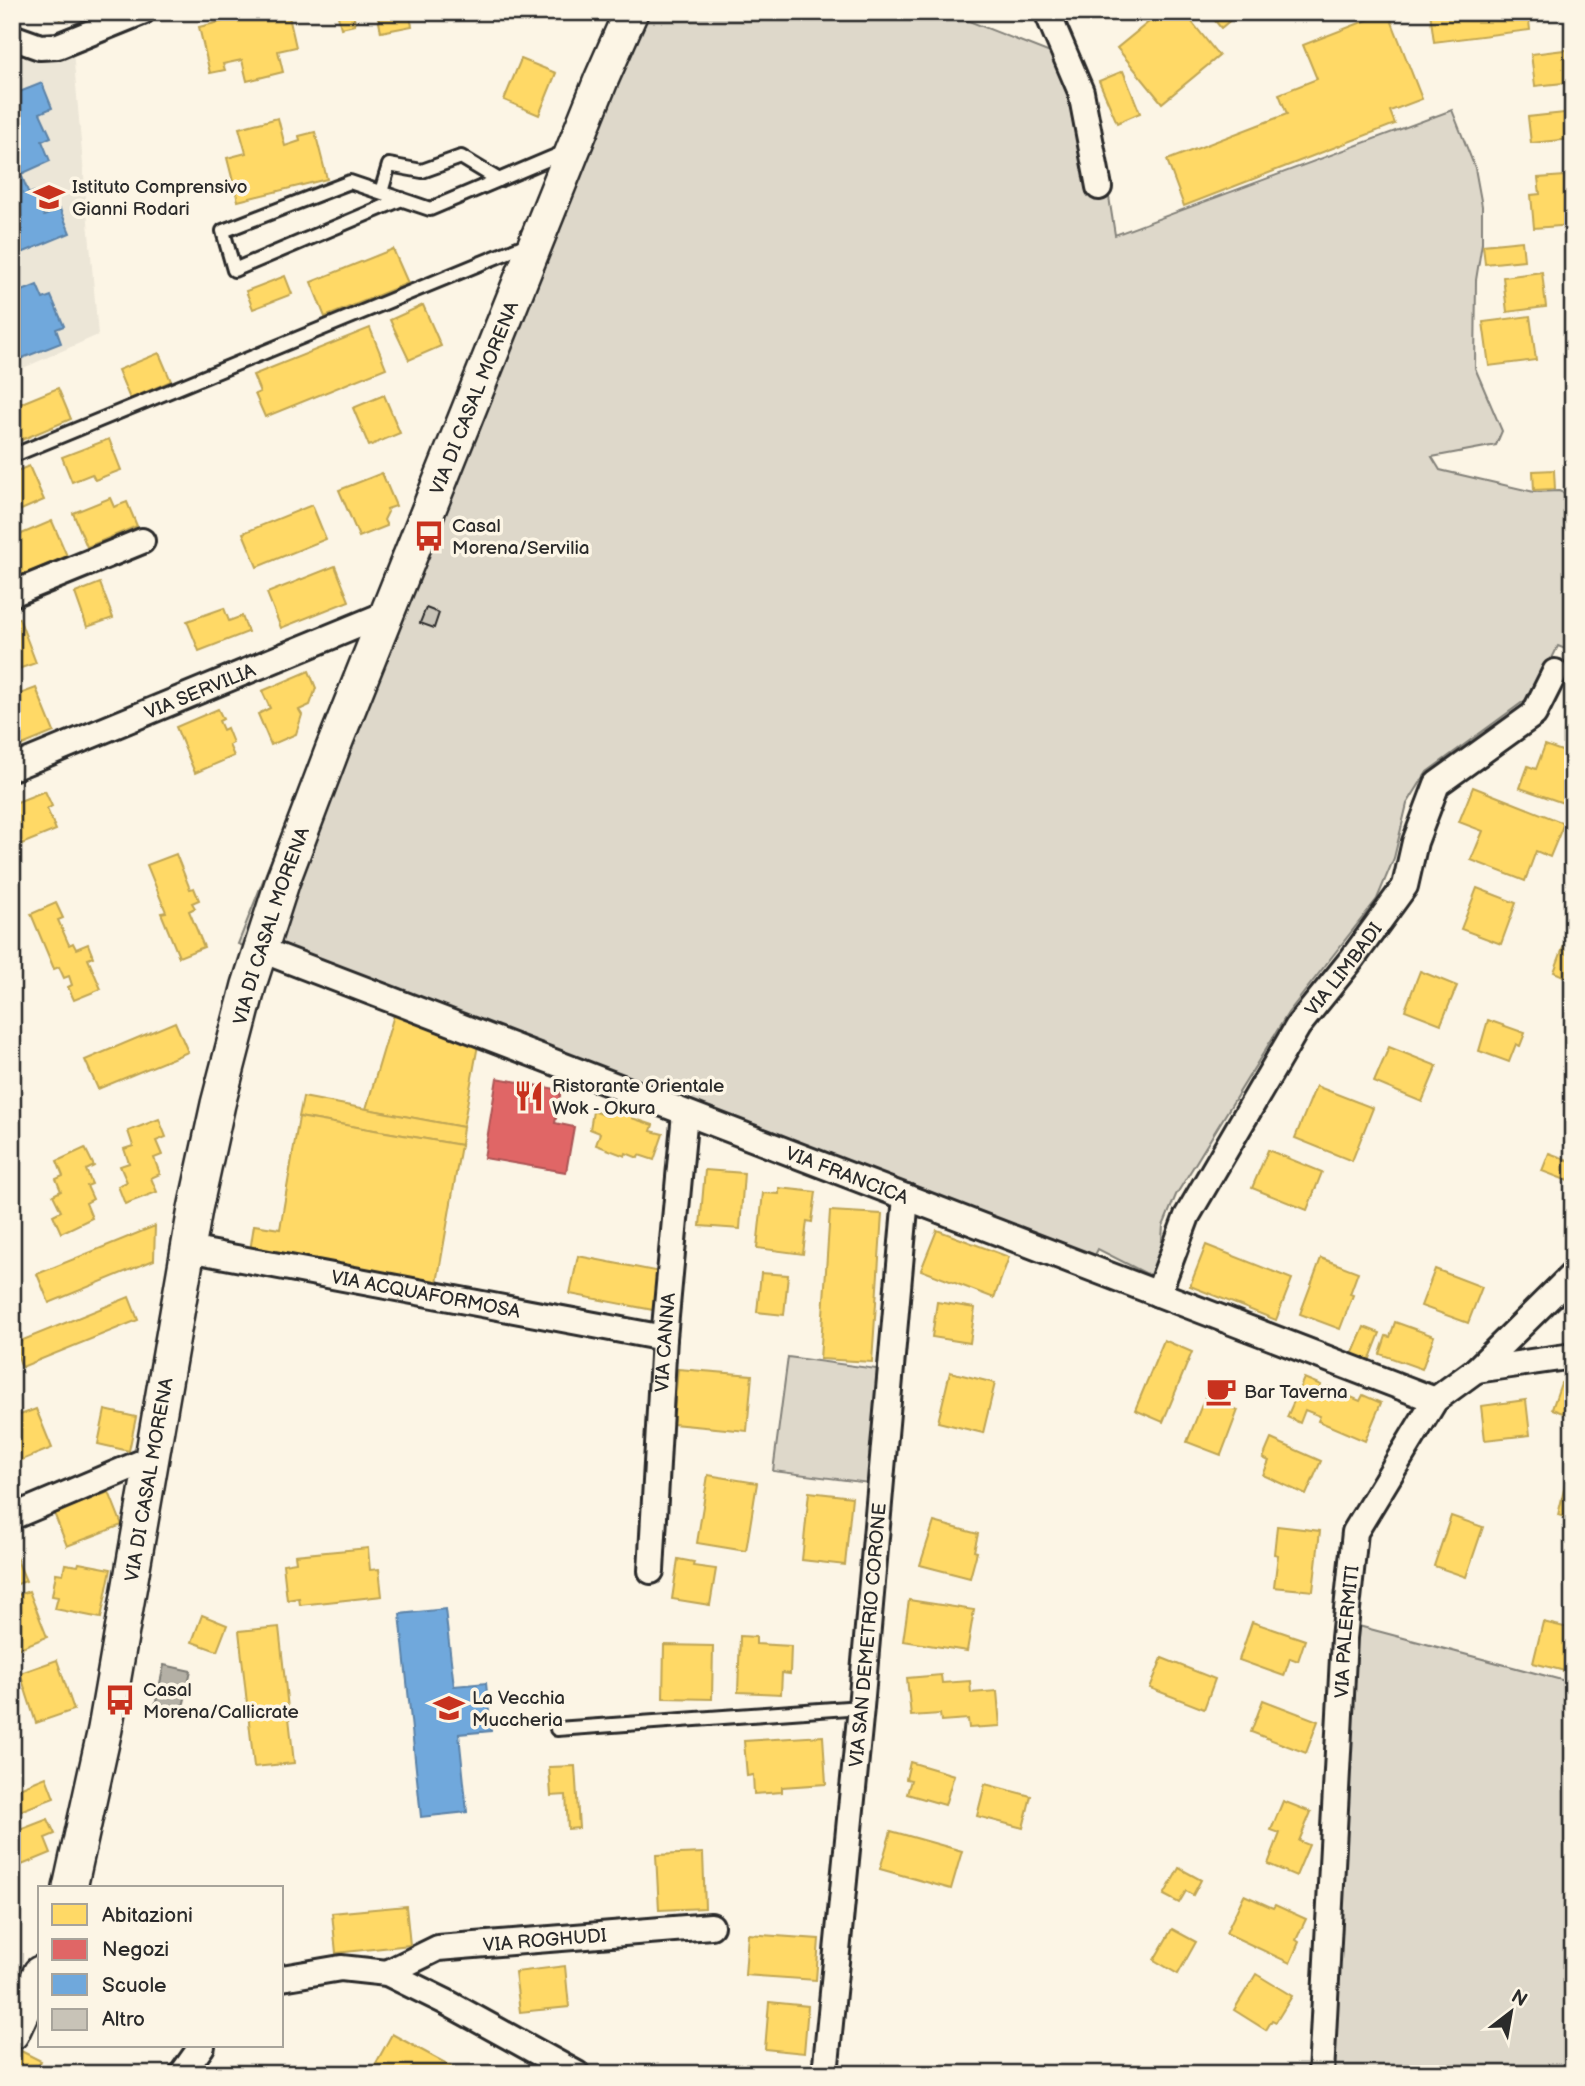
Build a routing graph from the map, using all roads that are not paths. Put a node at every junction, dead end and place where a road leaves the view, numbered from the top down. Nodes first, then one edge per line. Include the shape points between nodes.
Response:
1 (631, 12) edge
2 (1047, 12) edge
3 (139, 13) edge
4 (12, 37) edge
5 (575, 147) junction
6 (499, 180) junction
7 (1099, 187) dead end
8 (381, 192) junction
9 (402, 200) junction
10 (538, 239) junction
11 (12, 456) edge
12 (142, 541) dead end
13 (12, 594) edge
14 (388, 613) junction
15 (1555, 672) dead end
16 (12, 768) edge
17 (259, 949) junction
18 (685, 1113) junction
19 (906, 1197) junction
20 (188, 1250) junction
21 (1573, 1274) edge
22 (1158, 1294) junction
23 (664, 1338) junction
24 (1573, 1356) edge
25 (1476, 1370) junction
26 (1435, 1399) junction
27 (152, 1458) junction
28 (12, 1517) edge
29 (651, 1571) dead end
30 (861, 1707) junction
31 (557, 1729) dead end
32 (70, 1886) edge
33 (711, 1926) dead end
34 (387, 1973) junction
35 (38, 1977) edge
36 (284, 1978) edge
37 (12, 2033) edge
38 (201, 2048) edge
39 (574, 2073) edge
40 (183, 2074) edge
41 (825, 2074) edge
42 (1321, 2074) edge

1 - 5 main road, VIA DI CASAL MORENA
2 - 7 street via 1081,92
3 - 4 street via 58,46 40,47
5 - 6 lane
5 - 10 main road, VIA DI CASAL MORENA
6 - 8 lane via 461,157 422,171 389,165
6 - 9 lane via 430,209
8 - 9 lane
8 - 9 lane via 350,182 223,231 234,270
10 - 11 lane
10 - 14 main road, VIA DI CASAL MORENA
12 - 13 street
14 - 16 street, VIA SERVILIA
14 - 17 main road, VIA DI CASAL MORENA
15 - 22 street, VIA LIMBADI via 1534,714 1437,785 1415,842 1405,886 1298,1026 1187,1216
17 - 18 street, VIA FRANCICA
17 - 20 main road, VIA DI CASAL MORENA via 218,1104
18 - 19 street, VIA FRANCICA
18 - 23 street, VIA CANNA
19 - 22 street, VIA FRANCICA
19 - 30 street, VIA SAN DEMETRIO CORONE
20 - 23 street, VIA ACQUAFORMOSA
20 - 27 main road, VIA DI CASAL MORENA
21 - 25 street, VIA PALERMITI
22 - 26 street, VIA FRANCICA
23 - 29 street, VIA CANNA
24 - 25 street
25 - 26 street, VIA PALERMITI
26 - 42 street, VIA PALERMITI via 1355,1532 1344,1638
27 - 28 street
27 - 32 main road, VIA DI CASAL MORENA via 105,1729
30 - 31 lane
30 - 41 street, VIA SAN DEMETRIO CORONE
33 - 34 street, VIA ROGHUDI via 438,1948
34 - 36 street via 341,1968
34 - 39 street
35 - 37 main road
38 - 40 street

